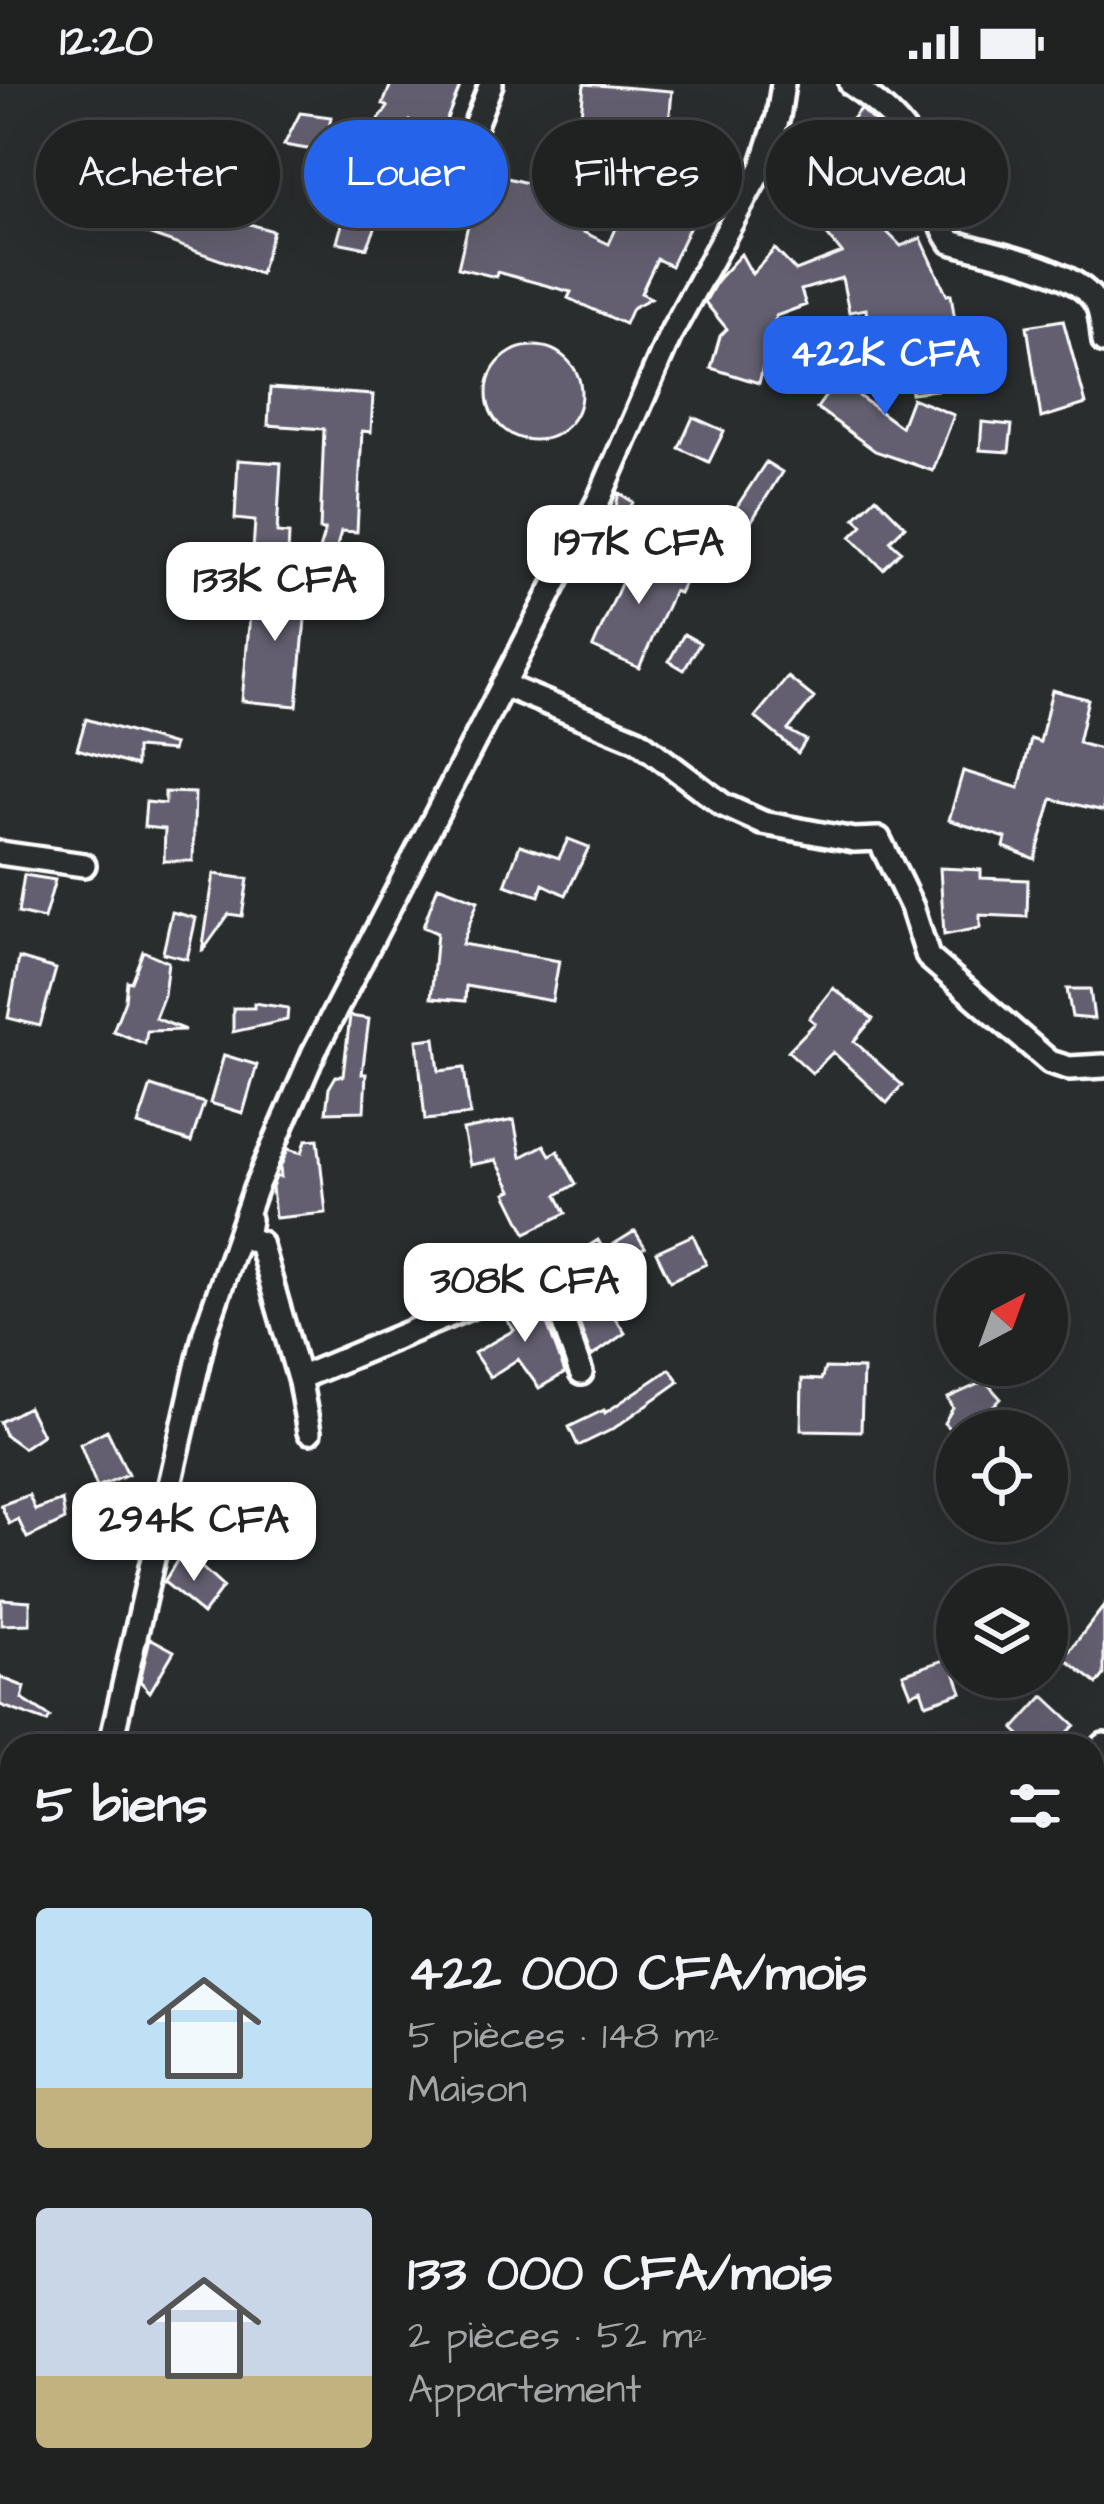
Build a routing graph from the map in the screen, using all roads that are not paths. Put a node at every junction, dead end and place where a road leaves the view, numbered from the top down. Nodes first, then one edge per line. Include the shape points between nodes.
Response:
1 (491, 84) edge
2 (783, 84) edge
3 (851, 84) edge
4 (477, 120) edge
5 (1104, 342) edge
6 (503, 685) junction
7 (0, 853) edge
8 (83, 865) dead end
9 (1104, 1066) edge
10 (255, 1189) junction
11 (581, 1373) dead end
12 (299, 1378) junction
13 (309, 1432) dead end
14 (113, 1734) edge

1 - 4 street
2 - 6 street via 762,167 671,333 600,497
3 - 5 street via 880,105 920,155 951,242 1087,290
6 - 9 street via 638,740 723,806 763,824 879,839 928,957 1050,1063
6 - 10 street via 314,1052
7 - 8 street
10 - 12 street via 246,1238 260,1243 271,1271
10 - 14 street via 205,1332
11 - 12 street via 547,1275
12 - 13 street

